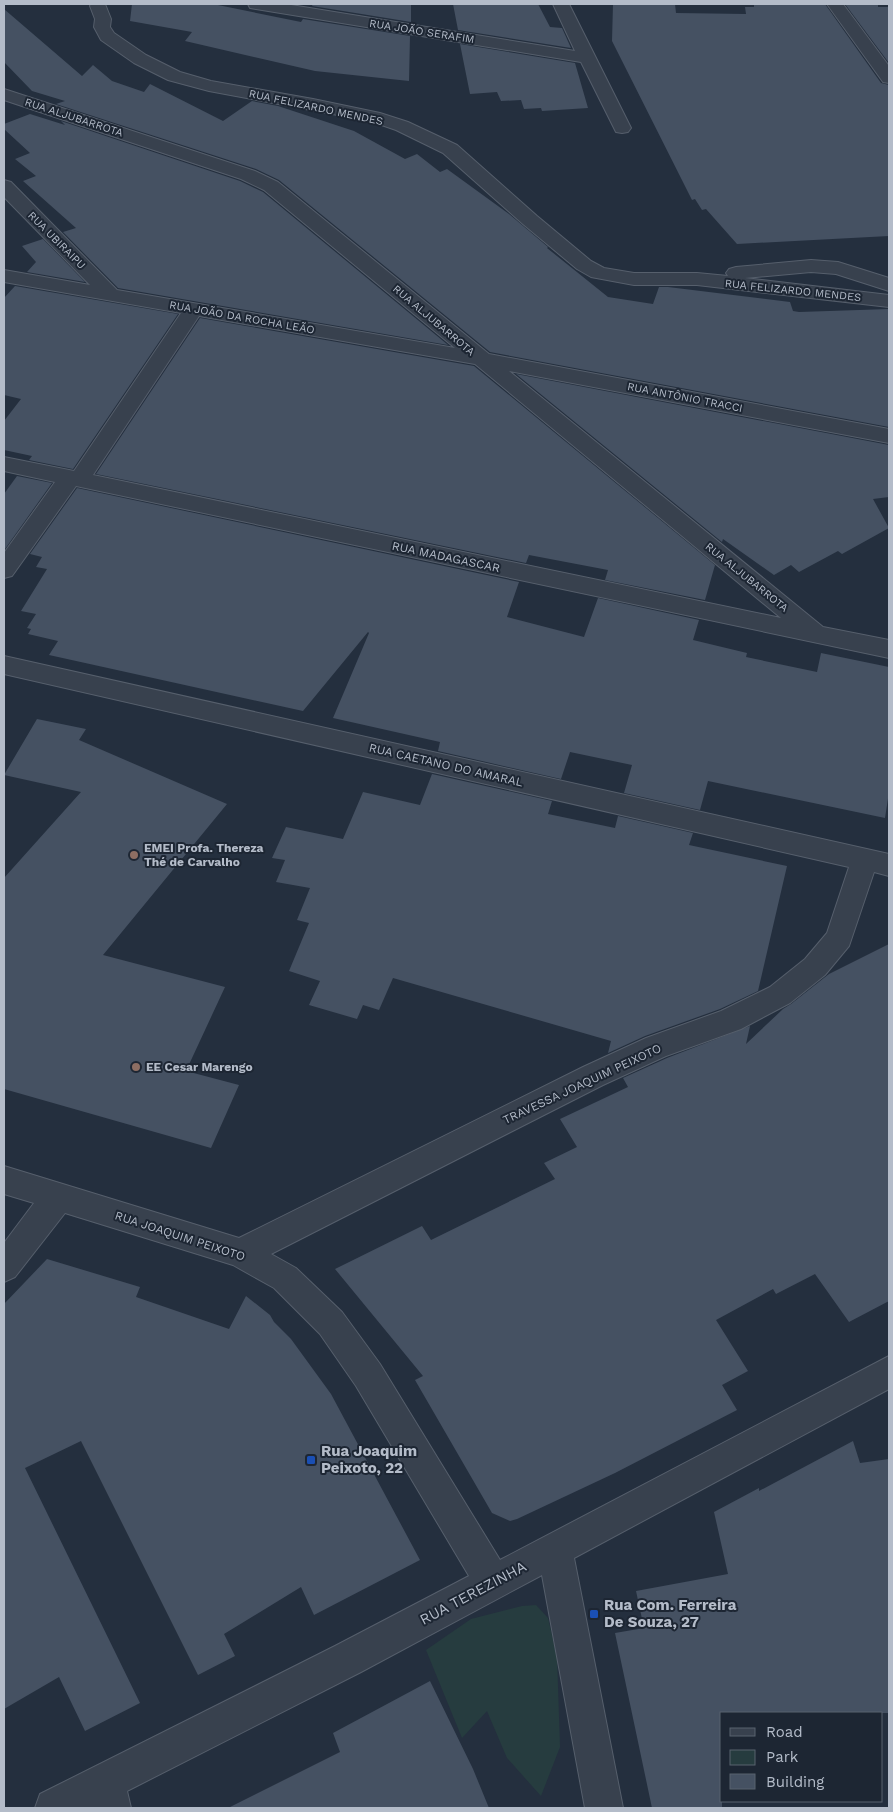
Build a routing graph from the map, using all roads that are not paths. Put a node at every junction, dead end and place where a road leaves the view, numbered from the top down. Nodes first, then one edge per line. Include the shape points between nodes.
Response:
1 (256, 4) edge
2 (561, 4) edge
3 (835, 4) edge
4 (98, 6) dead end
5 (588, 58) junction
6 (889, 78) edge
7 (4, 94) edge
8 (622, 128) dead end
9 (4, 186) edge
10 (4, 276) edge
11 (697, 279) junction
12 (889, 285) edge
13 (110, 294) junction
14 (889, 301) edge
15 (194, 308) junction
16 (481, 359) junction
17 (889, 436) edge
18 (4, 464) edge
19 (74, 479) junction
20 (4, 570) edge
21 (816, 634) junction
22 (889, 649) edge
23 (4, 665) edge
24 (877, 863) edge
25 (4, 1180) edge
26 (58, 1197) junction
27 (241, 1254) junction
28 (4, 1267) edge
29 (889, 1372) edge
30 (555, 1549) junction
31 (493, 1582) junction
32 (109, 1795) edge
33 (54, 1808) edge
34 (604, 1808) edge

1 - 5 street, RUA JOÃO SERAFIM
2 - 5 street
3 - 6 street
4 - 11 street, RUA FELIZARDO MENDES via 103,19 102,28 108,36 140,59 174,76 209,86 374,117 450,149 530,220 598,273 634,280
5 - 8 street
7 - 16 street, RUA ALJUBARROTA via 265,183
9 - 13 street, RUA UBIRAIPU
10 - 13 street, RUA JOÃO DA ROCHA LEÃO
11 - 12 street, RUA FELIZARDO MENDES via 811,266 838,268
11 - 14 street, RUA FELIZARDO MENDES
13 - 15 street, RUA JOÃO DA ROCHA LEÃO
15 - 16 street, RUA JOÃO DA ROCHA LEÃO
15 - 19 street
16 - 17 street, RUA ANTÔNIO TRACCI
16 - 21 street, RUA ALJUBARROTA
18 - 19 street, RUA MADAGASCAR
19 - 20 street
19 - 21 street, RUA MADAGASCAR
21 - 22 street, RUA MADAGASCAR
23 - 24 street, RUA CAETANO DO AMARAL
24 - 27 street, TRAVESSA JOAQUIM PEIXOTO via 839,938 815,967 780,994 731,1020 656,1047 593,1076
25 - 26 street, RUA JOAQUIM PEIXOTO
26 - 27 street, RUA JOAQUIM PEIXOTO
26 - 28 street
27 - 31 street, RUA JOAQUIM PEIXOTO via 285,1278 331,1323 368,1375
29 - 30 street, RUA TEREZINHA
30 - 31 street, RUA TEREZINHA
30 - 34 street
31 - 32 street, RUA TEREZINHA via 348,1659
32 - 33 street, RUA TEREZINHA

